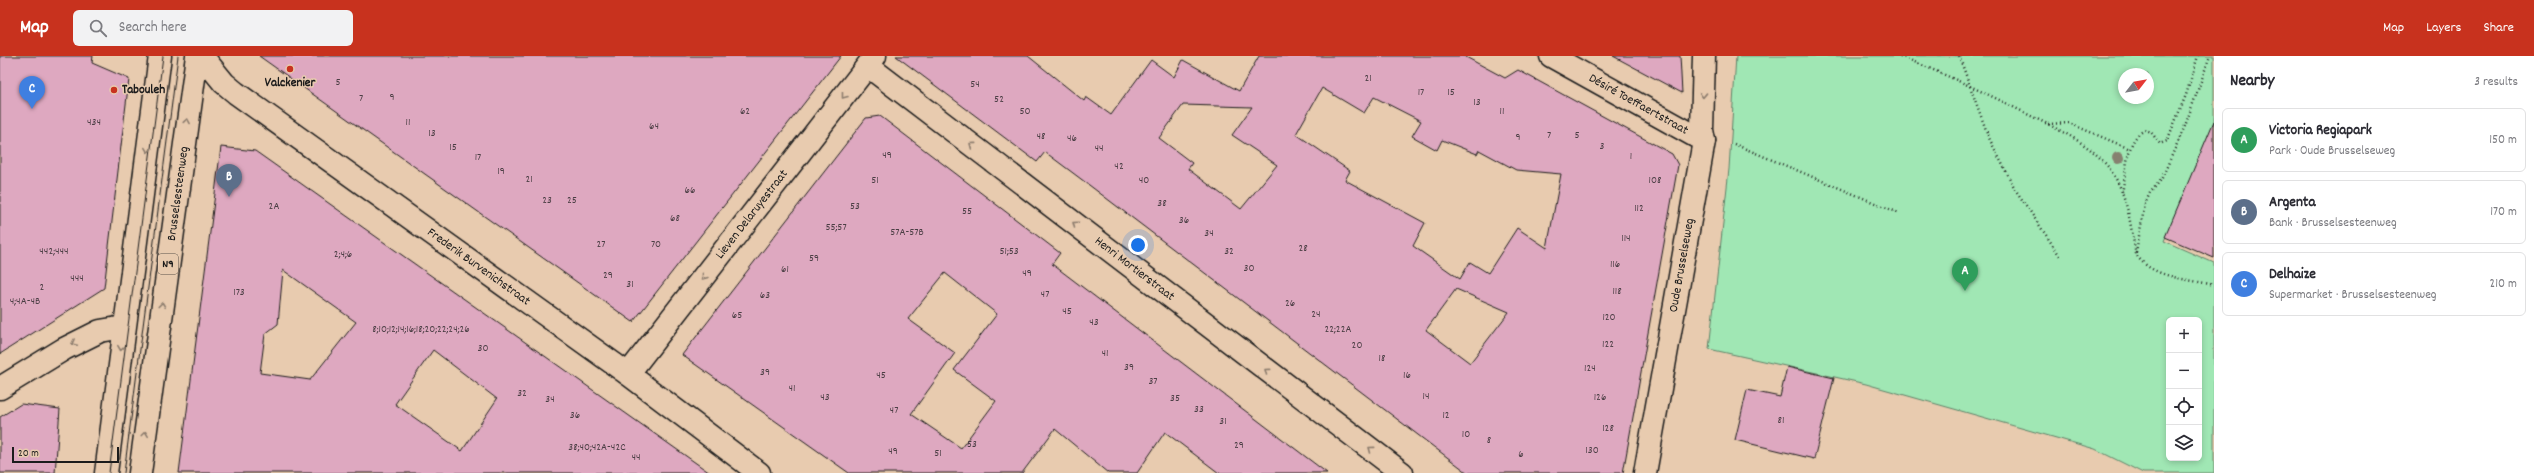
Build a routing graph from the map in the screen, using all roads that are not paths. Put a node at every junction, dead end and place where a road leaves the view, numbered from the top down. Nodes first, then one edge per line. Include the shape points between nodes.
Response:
1 (160, 56) edge
2 (197, 56) edge
3 (202, 56) edge
4 (1551, 56) edge
5 (1704, 56) edge
6 (871, 61) edge
7 (1703, 136) junction
8 (124, 327) junction
9 (628, 374) junction
10 (0, 388) edge
11 (106, 473) edge
12 (140, 473) edge
13 (759, 473) edge
14 (1402, 473) edge
15 (1645, 473) edge

1 -> 8 street
12 -> 2 street, Brusselsesteenweg / N9
3 - 9 street, Frederik Burvenichstraat via 224,83 236,93
4 - 7 street, Désiré Toeffaertstraat
5 -> 7 street, Oude Brusselseweg
6 -> 9 street, Lieven Delaruyestraat
14 -> 6 street, Henri Mortierstraat
7 - 15 street, Oude Brusselseweg
8 -> 10 street via 92,334
8 -> 11 street
9 - 13 street, Frederik Burvenichstraat

